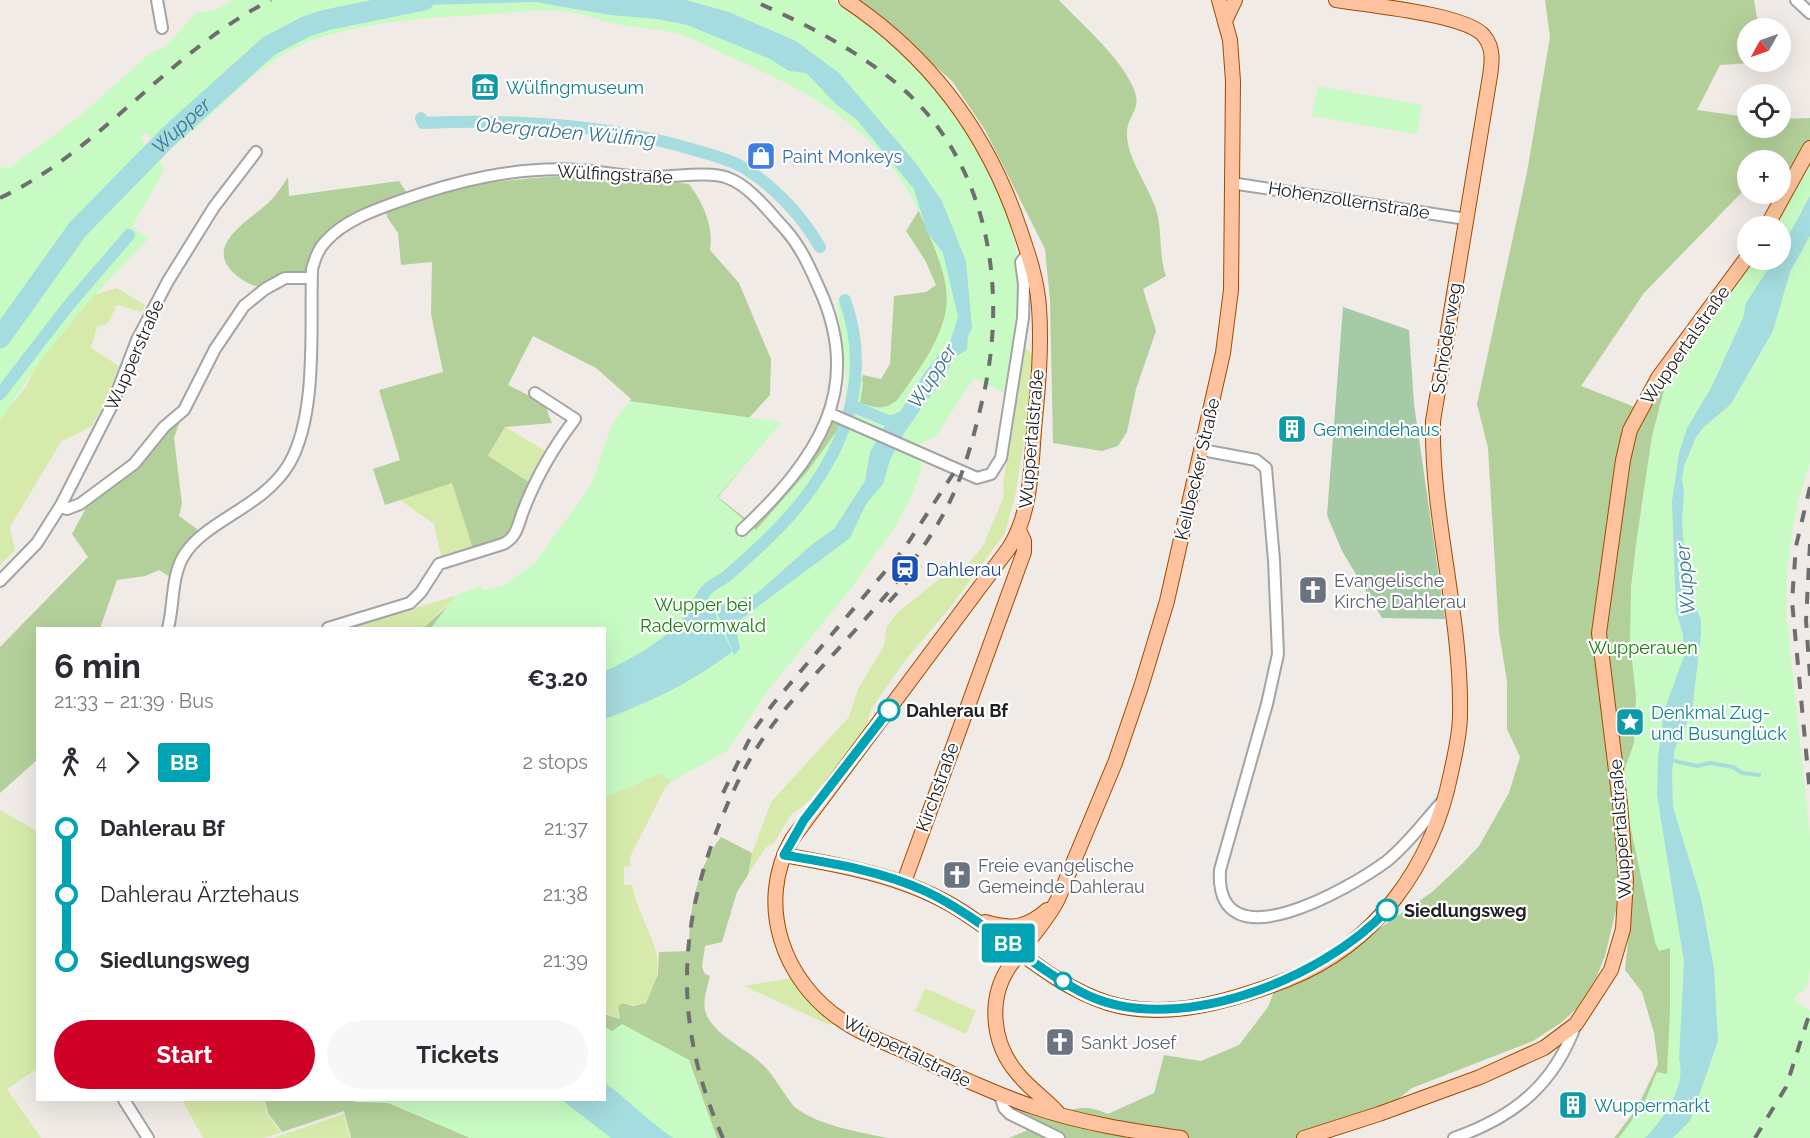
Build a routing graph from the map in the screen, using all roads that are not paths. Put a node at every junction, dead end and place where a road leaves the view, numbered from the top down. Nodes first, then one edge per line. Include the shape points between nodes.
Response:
1 (157, 0) edge
2 (846, 0) edge
3 (1219, 0) edge
4 (1235, 0) edge
5 (1336, 0) edge
6 (1796, 0) edge
7 (1810, 13) edge
8 (1225, 21) junction
9 (162, 28) dead end
10 (1810, 148) edge
11 (256, 152) dead end
12 (1231, 183) junction
13 (1773, 216) edge
14 (1466, 219) junction
15 (1028, 253) junction
16 (1738, 270) edge
17 (311, 278) junction
18 (535, 393) dead end
19 (834, 415) junction
20 (1202, 450) junction
21 (61, 505) junction
22 (1019, 530) junction
23 (742, 531) dead end
24 (18, 561) junction
25 (0, 573) edge
26 (0, 581) edge
27 (168, 627) edge
28 (331, 627) edge
29 (1445, 799) junction
30 (784, 855) junction
31 (904, 882) junction
32 (1058, 899) junction
33 (972, 918) junction
34 (1020, 952) junction
35 (1576, 1024) junction
36 (1000, 1095) junction
37 (125, 1101) edge
38 (1059, 1115) junction
39 (148, 1138) edge
40 (1059, 1138) edge
41 (1181, 1138) edge
42 (1304, 1138) edge
43 (1454, 1138) edge

1 - 9 street
2 - 15 main road, Wuppertalstraße via 914,56 963,110 998,171
3 - 8 main road, Keilbecker Straße
4 - 8 main road
5 - 14 main road, Schröderweg via 1467,24 1486,38 1492,61
6 - 7 street
8 - 12 main road, Keilbecker Straße via 1232,60
10 - 13 main road
11 - 21 street, Wupperstraße via 214,207 168,280 137,340 112,405
12 - 14 street, Hohenzollernstraße
12 - 20 main road, Keilbecker Straße via 1230,309
14 - 29 main road, Schröderweg via 1433,421 1460,698 1458,736
15 - 19 street via 1021,262 1025,293 1021,336 998,465 987,476 978,478
15 - 22 main road, Wuppertalstraße via 1036,281 1040,332 1029,487
16 - 35 main road, Wuppertalstraße via 1658,378 1630,430 1623,460 1599,633 1625,849 1625,909 1616,960
17 - 19 street, Wülfingstraße via 319,250 342,228 368,213 448,183 570,170 641,177 722,176 743,187 794,240 831,313 838,370
17 - 21 street via 285,278 244,306 215,349 184,410 125,471 80,504 67,509
17 - 27 street, Wülfingstraße via 309,391 291,459 262,495 201,537 185,554 176,576
18 - 28 street via 575,420 553,448 533,484 512,538 439,564 421,592 407,604
19 - 23 street, Wülfingstraße via 791,476
20 - 29 street via 1256,460 1266,468 1275,560 1277,660 1220,870 1221,889 1229,905 1248,917 1273,917 1338,889 1395,854
20 - 32 main road, Keilbecker Straße via 1167,601 1131,723
21 - 24 street, Wupperstraße via 37,543
22 - 30 main road, Wuppertalstraße via 884,718 804,820
22 - 31 main road, Kirchstraße via 1024,552
24 - 25 street, Wupperstraße
24 - 26 street, Wupperstraße
29 - 34 main road, Schröderweg via 1420,862 1383,915 1336,954 1278,982 1192,1008 1129,1008 1081,992
30 - 31 main road
30 - 36 main road, Wuppertalstraße via 776,893 777,923 787,957 809,993 850,1026
31 - 33 main road
32 - 33 main road, Keilbecker Straße via 1035,919 1017,927
32 - 34 main road, Keilbecker Straße
33 - 34 main road
34 - 38 main road, Keilbecker Straße via 1000,982 995,1004 998,1033 1011,1066
35 - 42 main road, Wuppertalstraße via 1544,1047 1480,1077
35 - 43 street via 1535,1093 1497,1121
36 - 38 main road, Wuppertalstraße
36 - 40 street via 1010,1114
37 - 39 street
38 - 41 main road, Wuppertalstraße

